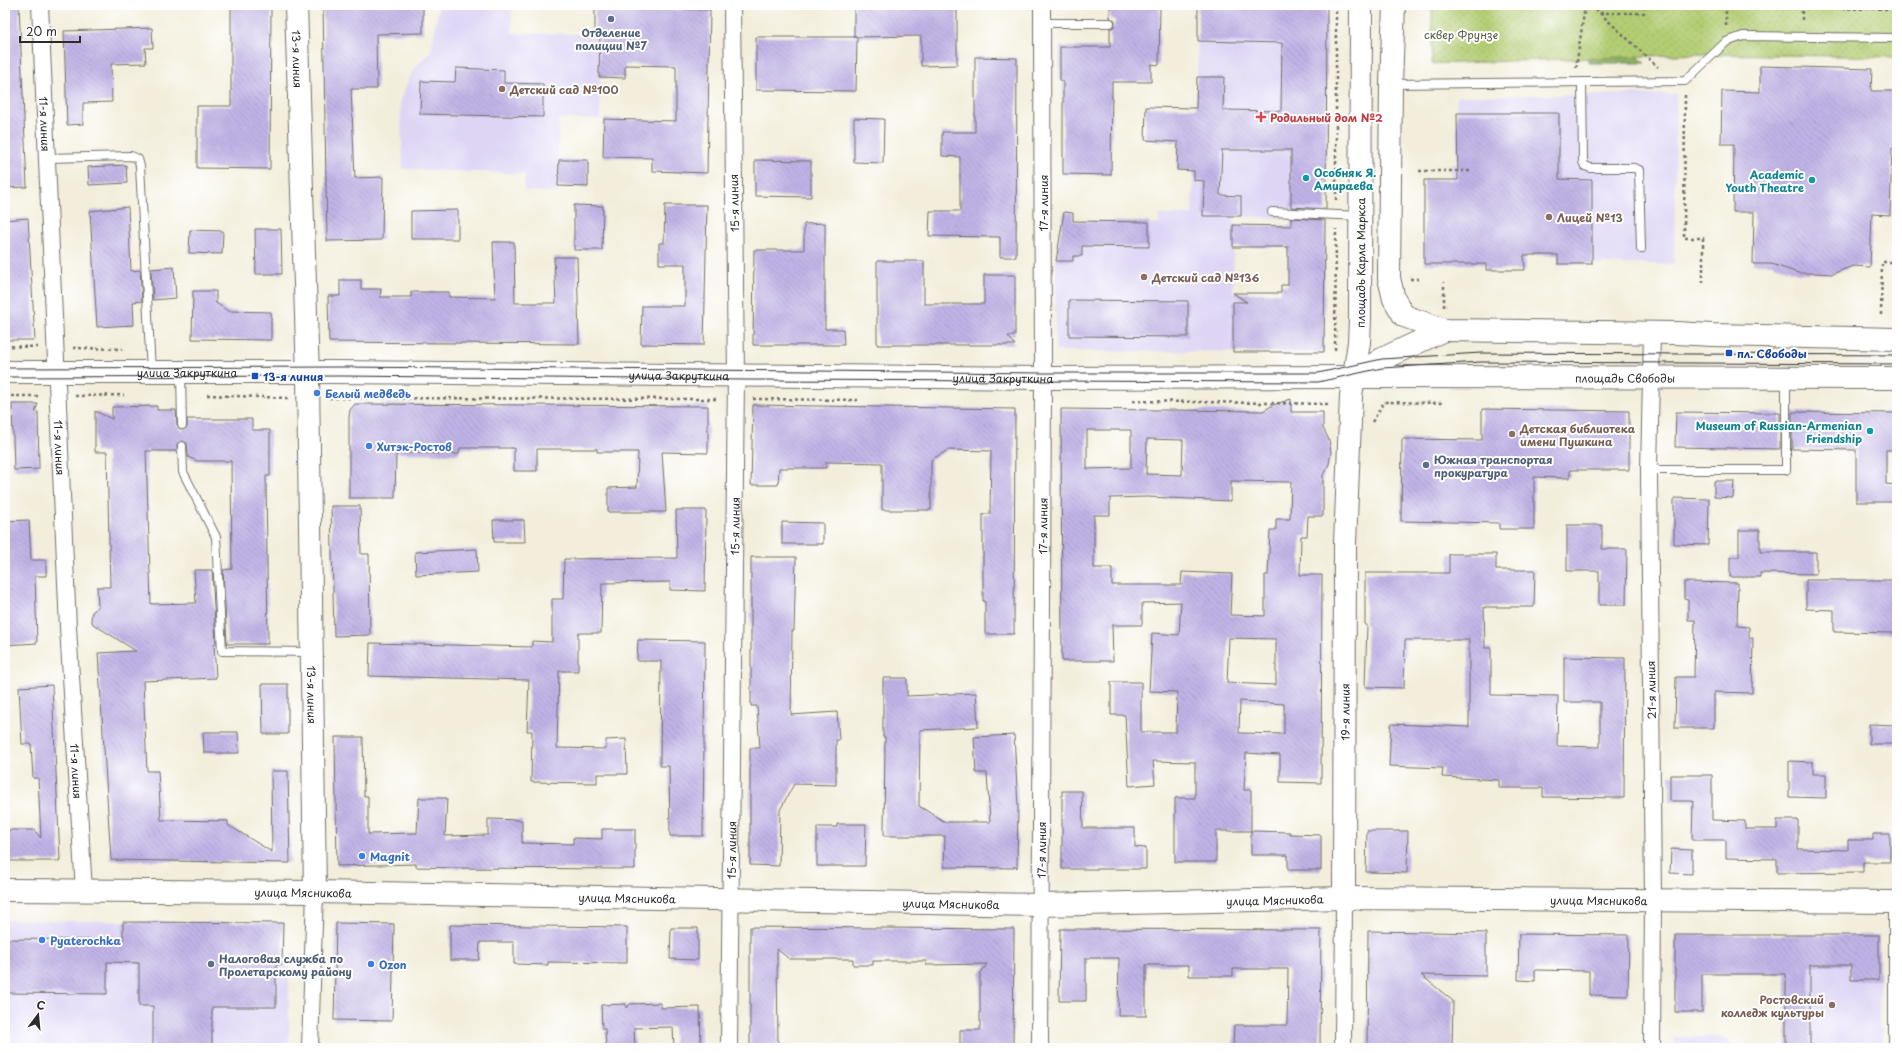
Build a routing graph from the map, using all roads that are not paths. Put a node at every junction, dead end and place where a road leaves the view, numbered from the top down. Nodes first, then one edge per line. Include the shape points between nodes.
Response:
1 (40, 5) edge
2 (296, 5) edge
3 (732, 5) edge
4 (1042, 5) edge
5 (1361, 5) edge
6 (1394, 5) edge
7 (1110, 23) dead end
8 (1042, 24) junction
9 (1897, 38) edge
10 (1582, 82) junction
11 (1391, 84) junction
12 (47, 158) junction
13 (1272, 212) dead end
14 (1361, 216) junction
15 (1641, 248) dead end
16 (1444, 320) junction
17 (1652, 332) junction
18 (1897, 339) edge
19 (5, 372) edge
20 (152, 372) junction
21 (181, 372) junction
22 (57, 373) junction
23 (308, 373) junction
24 (736, 376) junction
25 (1344, 377) junction
26 (1651, 377) junction
27 (1043, 378) junction
28 (1786, 378) junction
29 (1897, 378) edge
30 (182, 425) dead end
31 (182, 446) dead end
32 (1649, 470) junction
33 (311, 652) junction
34 (5, 890) edge
35 (84, 891) junction
36 (315, 892) junction
37 (1344, 898) junction
38 (730, 900) junction
39 (1653, 901) junction
40 (1895, 902) edge
41 (1042, 905) junction
42 (310, 1048) edge
43 (729, 1048) edge
44 (1040, 1048) edge
45 (1343, 1048) edge
46 (1652, 1048) edge
47 (1893, 1048) edge

1 - 12 street, 11-я линия
2 - 23 main road, 13-я линия
3 - 24 street, 15-я линия
4 - 8 street, 17-я линия
5 - 14 main road, площадь Карла Маркса
6 - 11 main road
7 - 8 lane
8 - 27 street, 17-я линия
9 - 10 lane via 1743,36 1726,42 1685,81
10 - 11 lane
10 - 15 lane via 1585,166 1638,170
11 - 16 main road via 1389,278 1394,299 1404,316
12 - 20 lane via 131,156 138,159
12 - 22 street, 11-я линия
13 - 14 lane
14 - 25 main road, площадь Карла Маркса via 1360,319
16 - 17 main road
16 - 25 main road via 1382,359
17 - 18 main road
17 - 26 street, 21-я линия
19 - 22 main road, улица Закруткина
20 - 21 main road, улица Закруткина
20 - 22 main road, улица Закруткина
21 - 23 main road, улица Закруткина
21 - 30 lane
22 - 35 street, 11-я линия via 68,627
23 - 24 main road, улица Закруткина
23 - 33 main road, 13-я линия
24 - 27 main road, улица Закруткина
24 - 38 street, 15-я линия
25 - 26 main road, площадь Свободы
25 - 27 main road, улица Закруткина
25 - 37 main road, 19-я линия via 1351,396 1345,543
26 - 28 main road, площадь Свободы
26 - 32 street, 21-я линия
27 - 41 street, 17-я линия
28 - 29 main road, площадь Свободы
28 - 32 lane via 1786,470
31 - 33 lane via 183,472 216,538 222,651
32 - 39 street, 21-я линия
33 - 36 main road, 13-я линия
34 - 35 main road, улица Мясникова
35 - 36 main road, улица Мясникова
36 - 38 main road, улица Мясникова
36 - 42 street, 13-я линия
37 - 39 main road, улица Мясникова
37 - 41 main road, улица Мясникова
37 - 45 street, 19-я линия
38 - 41 main road, улица Мясникова
38 - 43 street, 15-я линия
39 - 40 main road, улица Мясникова
39 - 46 street, 21-я линия
40 - 47 lane
41 - 44 street, 17-я линия

